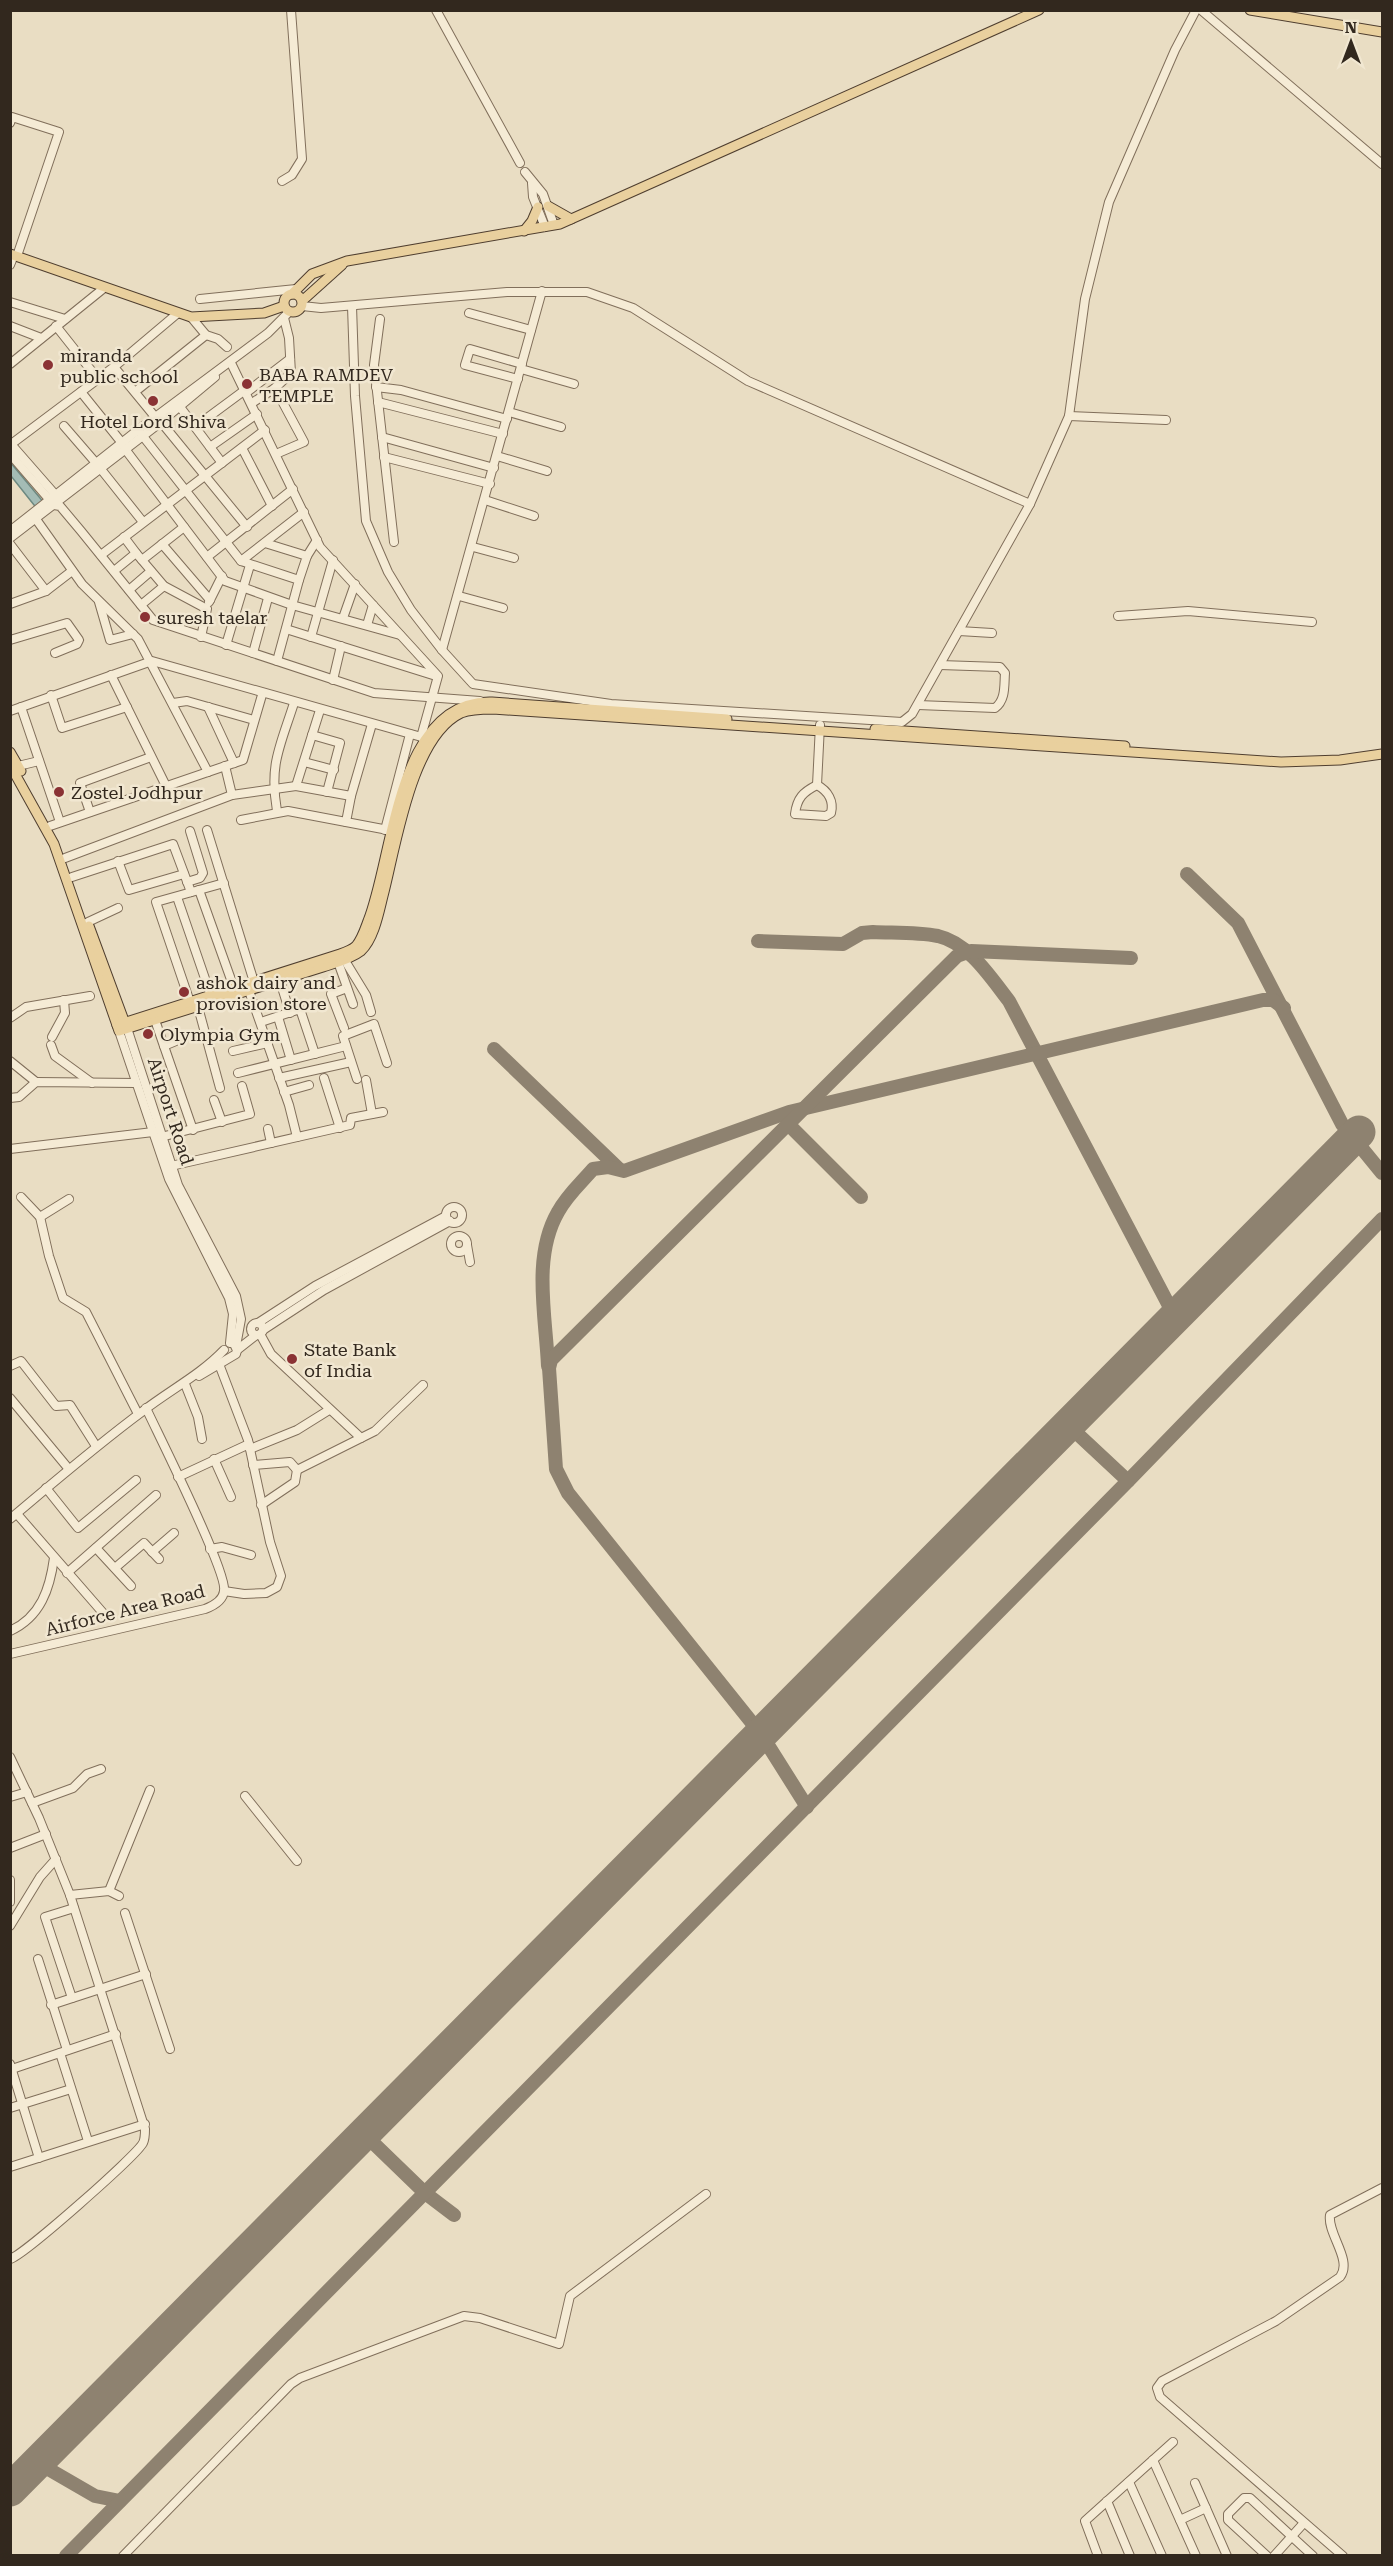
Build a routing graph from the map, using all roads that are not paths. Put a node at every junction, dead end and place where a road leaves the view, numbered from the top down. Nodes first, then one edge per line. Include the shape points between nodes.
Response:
1 (291, 10) edge
2 (436, 10) edge
3 (1039, 10) edge
4 (1196, 10) edge
5 (1201, 10) edge
6 (1250, 10) edge
7 (1383, 32) edge
8 (10, 123) edge
9 (520, 163) dead end
10 (1383, 164) edge
11 (525, 172) dead end
12 (282, 181) dead end
13 (543, 206) junction
14 (571, 219) junction
15 (550, 226) junction
16 (524, 231) junction
17 (14, 255) edge
18 (347, 261) junction
19 (10, 265) edge
20 (104, 288) junction
21 (294, 291) junction
22 (542, 291) junction
23 (200, 299) dead end
24 (10, 302) edge
25 (302, 303) junction
26 (352, 306) junction
27 (286, 312) junction
28 (178, 313) junction
29 (469, 313) dead end
30 (190, 317) junction
31 (65, 319) junction
32 (380, 319) dead end
33 (10, 326) edge
34 (56, 326) junction
35 (531, 330) junction
36 (206, 335) junction
37 (41, 338) junction
38 (227, 347) dead end
39 (290, 359) junction
40 (11, 361) edge
41 (231, 363) junction
42 (114, 367) junction
43 (521, 367) junction
44 (219, 371) junction
45 (98, 379) junction
46 (518, 379) junction
47 (574, 384) dead end
48 (376, 387) junction
49 (275, 388) junction
50 (136, 391) junction
51 (246, 391) junction
52 (81, 392) junction
53 (252, 402) junction
54 (378, 402) junction
55 (180, 407) junction
56 (257, 414) junction
57 (508, 416) junction
58 (1069, 416) junction
59 (158, 420) junction
60 (1166, 420) dead end
61 (64, 426) dead end
62 (195, 427) junction
63 (561, 427) dead end
64 (265, 430) junction
65 (503, 434) junction
66 (142, 435) junction
67 (382, 437) junction
68 (11, 444) edge
69 (123, 446) junction
70 (210, 447) junction
71 (242, 448) junction
72 (10, 454) edge
73 (276, 454) junction
74 (497, 456) junction
75 (384, 457) junction
76 (222, 463) junction
77 (98, 466) junction
78 (494, 468) junction
79 (547, 471) dead end
80 (204, 476) junction
81 (490, 484) junction
82 (293, 489) junction
83 (185, 490) junction
84 (485, 501) junction
85 (56, 502) junction
86 (168, 504) junction
87 (1030, 504) junction
88 (272, 506) junction
89 (304, 512) junction
90 (534, 516) dead end
91 (34, 517) junction
92 (143, 522) junction
93 (247, 526) junction
94 (184, 527) junction
95 (10, 531) edge
96 (124, 537) junction
97 (10, 538) edge
98 (317, 540) junction
99 (227, 542) junction
100 (394, 542) dead end
101 (265, 543) junction
102 (10, 544) edge
103 (162, 544) junction
104 (472, 547) junction
105 (101, 555) junction
106 (307, 556) junction
107 (139, 557) junction
108 (207, 557) junction
109 (514, 558) dead end
110 (333, 560) junction
111 (242, 561) junction
112 (250, 565) junction
113 (72, 571) junction
114 (151, 571) junction
115 (114, 572) junction
116 (222, 576) junction
117 (299, 580) junction
118 (355, 585) junction
119 (164, 586) junction
120 (243, 589) junction
121 (129, 590) junction
122 (46, 591) junction
123 (459, 596) junction
124 (268, 598) junction
125 (98, 600) junction
126 (210, 600) junction
127 (10, 603) edge
128 (141, 605) junction
129 (292, 605) junction
130 (374, 605) junction
131 (503, 608) dead end
132 (207, 609) junction
133 (318, 613) junction
134 (1118, 616) dead end
135 (343, 618) junction
136 (1312, 622) dead end
137 (367, 625) junction
138 (286, 629) junction
139 (959, 632) junction
140 (992, 633) dead end
141 (133, 634) junction
142 (400, 635) junction
143 (201, 637) junction
144 (311, 637) junction
145 (10, 640) edge
146 (226, 645) junction
147 (341, 646) junction
148 (442, 650) junction
149 (55, 653) dead end
150 (253, 653) junction
151 (277, 661) junction
152 (152, 662) junction
153 (940, 665) junction
154 (111, 675) junction
155 (438, 676) junction
156 (333, 680) junction
157 (262, 694) junction
158 (51, 695) junction
159 (430, 699) junction
160 (482, 702) junction
161 (173, 703) junction
162 (294, 703) junction
163 (918, 705) junction
164 (21, 707) junction
165 (127, 707) junction
166 (208, 707) junction
167 (320, 710) junction
168 (10, 711) edge
169 (254, 720) junction
170 (372, 724) junction
171 (820, 728) junction
172 (410, 734) junction
173 (312, 735) junction
174 (423, 738) junction
175 (10, 752) edge
176 (1383, 754) edge
177 (151, 757) junction
178 (39, 761) junction
179 (304, 762) junction
180 (230, 764) junction
181 (14, 766) edge
182 (334, 770) junction
183 (208, 772) junction
184 (817, 785) junction
185 (166, 786) junction
186 (296, 786) junction
187 (273, 789) junction
188 (327, 792) junction
189 (232, 795) junction
190 (351, 796) junction
191 (90, 812) junction
192 (276, 812) junction
193 (241, 820) dead end
194 (60, 822) junction
195 (346, 822) junction
196 (50, 826) junction
197 (207, 830) dead end
198 (389, 830) junction
199 (190, 831) dead end
200 (64, 858) junction
201 (118, 861) junction
202 (72, 877) junction
203 (186, 878) junction
204 (224, 884) junction
205 (195, 891) junction
206 (177, 897) junction
207 (118, 908) dead end
208 (88, 922) junction
209 (341, 961) junction
210 (280, 981) junction
211 (254, 982) junction
212 (234, 988) junction
213 (347, 988) junction
214 (249, 991) junction
215 (90, 996) dead end
216 (211, 996) junction
217 (64, 1000) junction
218 (194, 1004) junction
219 (353, 1004) dead end
220 (371, 1012) dead end
221 (290, 1013) junction
222 (278, 1017) junction
223 (10, 1018) edge
224 (155, 1020) junction
225 (261, 1022) junction
226 (122, 1026) junction
227 (344, 1028) dead end
228 (176, 1041) dead end
229 (268, 1043) junction
230 (164, 1046) junction
231 (346, 1046) junction
232 (233, 1051) dead end
233 (315, 1054) junction
234 (291, 1060) junction
235 (10, 1061) edge
236 (351, 1062) junction
237 (387, 1063) dead end
238 (274, 1064) junction
239 (238, 1073) dead end
240 (279, 1078) junction
241 (324, 1078) dead end
242 (357, 1079) dead end
243 (366, 1080) dead end
244 (36, 1082) junction
245 (92, 1083) junction
246 (136, 1083) junction
247 (309, 1085) dead end
248 (242, 1086) dead end
249 (220, 1088) dead end
250 (284, 1092) junction
251 (10, 1098) edge
252 (214, 1100) dead end
253 (383, 1112) dead end
254 (372, 1114) junction
255 (222, 1122) junction
256 (340, 1128) junction
257 (268, 1129) dead end
258 (193, 1130) junction
259 (153, 1132) junction
260 (161, 1137) junction
261 (297, 1137) junction
262 (271, 1143) junction
263 (10, 1149) edge
264 (171, 1166) junction
265 (21, 1197) dead end
266 (69, 1199) dead end
267 (40, 1217) junction
268 (448, 1219) dead end
269 (467, 1245) junction
270 (458, 1251) junction
271 (257, 1331) junction
272 (232, 1348) junction
273 (219, 1364) junction
274 (10, 1366) edge
275 (187, 1382) junction
276 (423, 1385) dead end
277 (10, 1398) edge
278 (146, 1408) junction
279 (329, 1410) junction
280 (138, 1414) junction
281 (361, 1438) junction
282 (202, 1439) dead end
283 (96, 1446) junction
284 (250, 1447) junction
285 (214, 1459) junction
286 (253, 1465) junction
287 (68, 1468) junction
288 (297, 1470) junction
289 (178, 1477) junction
290 (136, 1480) dead end
291 (46, 1488) junction
292 (156, 1494) dead end
293 (231, 1497) dead end
294 (261, 1505) junction
295 (14, 1517) edge
296 (174, 1533) dead end
297 (96, 1548) junction
298 (210, 1549) junction
299 (152, 1552) junction
300 (250, 1556) dead end
301 (54, 1558) junction
302 (159, 1559) dead end
303 (115, 1568) junction
304 (68, 1573) junction
305 (131, 1586) dead end
306 (224, 1592) junction
307 (104, 1614) dead end
308 (10, 1631) edge
309 (10, 1654) edge
310 (10, 1757) edge
311 (101, 1769) dead end
312 (150, 1790) dead end
313 (27, 1792) junction
314 (245, 1796) dead end
315 (10, 1797) edge
316 (32, 1803) junction
317 (46, 1834) junction
318 (10, 1848) edge
319 (56, 1859) junction
320 (297, 1861) dead end
321 (11, 1885) edge
322 (109, 1891) junction
323 (70, 1895) junction
324 (119, 1896) dead end
325 (10, 1902) edge
326 (74, 1908) junction
327 (125, 1913) dead end
328 (10, 1926) edge
329 (38, 1959) dead end
330 (146, 1974) junction
331 (101, 1988) junction
332 (72, 1998) junction
333 (51, 2005) junction
334 (116, 2034) junction
335 (170, 2049) dead end
336 (64, 2052) junction
337 (11, 2066) edge
338 (71, 2089) junction
339 (23, 2104) junction
340 (10, 2108) edge
341 (144, 2124) junction
342 (88, 2141) junction
343 (39, 2158) junction
344 (10, 2167) edge
345 (1383, 2188) edge
346 (706, 2194) dead end
347 (10, 2259) edge
348 (1173, 2442) dead end
349 (1153, 2460) junction
350 (1129, 2482) junction
351 (1195, 2483) dead end
352 (1107, 2501) junction
353 (1206, 2508) junction
354 (1180, 2520) junction
355 (1302, 2525) dead end
356 (1292, 2536) junction
357 (123, 2556) edge
358 (1098, 2556) edge
359 (1130, 2556) edge
360 (1162, 2556) edge
361 (1196, 2556) edge
362 (1227, 2556) edge
363 (1267, 2556) edge
364 (1274, 2556) edge
365 (1313, 2556) edge
366 (1343, 2556) edge

1 - 12 street via 302,159 292,175
2 - 9 street
3 - 14 main road
4 - 58 street via 1109,202 1085,299
5 - 10 street
6 - 7 main road
8 - 17 street via 12,117 58,132
11 - 13 street via 543,194
13 - 14 main road
13 - 15 street
13 - 16 main road
14 - 15 main road
15 - 16 main road
16 - 18 main road
17 - 19 street
17 - 20 main road
18 - 21 main road via 312,274
18 - 25 main road
20 - 28 main road
20 - 31 street
21 - 23 street
21 - 25 main road
21 - 27 main road via 285,298
22 - 26 street
22 - 35 street
22 - 87 street via 587,292 633,308 748,381
24 - 31 street
25 - 26 street via 321,308
25 - 27 main road via 297,312
26 - 148 street via 366,521 388,572
27 - 30 main road
27 - 39 street
27 - 41 street
28 - 30 main road
28 - 42 street
29 - 35 street
30 - 36 street
31 - 34 street
32 - 48 street via 374,365
33 - 37 street
34 - 37 street
34 - 45 street
35 - 43 street
36 - 38 street
36 - 50 street
37 - 40 street
39 - 49 street via 291,373
39 - 51 street
41 - 44 street
41 - 51 street
42 - 45 street
42 - 50 street
43 - 46 street
43 - 46 street via 470,349 466,357 465,365
43 - 47 street
44 - 55 street
44 - 59 street
45 - 52 street
46 - 57 street
48 - 54 street
48 - 57 street
49 - 53 street
49 - 73 street via 304,442
50 - 59 street
51 - 53 street
51 - 62 street
52 - 68 street
52 - 69 street
53 - 56 street
54 - 65 street
54 - 67 street
55 - 59 street
55 - 62 street
56 - 64 street
56 - 70 street
57 - 63 street
57 - 65 street
58 - 60 street
58 - 87 street
59 - 66 street
59 - 69 street
59 - 80 street
61 - 77 street
62 - 70 street
64 - 71 street
64 - 73 street
65 - 74 street
66 - 69 street
66 - 83 street
67 - 75 street
67 - 78 street
68 - 85 street
69 - 77 street
69 - 86 street
70 - 76 street
71 - 76 street
71 - 88 street
72 - 85 street
73 - 82 street
74 - 78 street
74 - 79 street
75 - 81 street
75 - 100 street
76 - 80 street
77 - 85 street
77 - 92 street
78 - 81 street
80 - 83 street
80 - 93 street
81 - 84 street
82 - 88 street
82 - 89 street
83 - 86 street
83 - 99 street
84 - 90 street
84 - 104 street
85 - 91 street
85 - 105 street
86 - 92 street
86 - 94 street
87 - 139 street
88 - 93 street
89 - 98 street
89 - 101 street
91 - 95 street
91 - 97 street
91 - 113 street
92 - 96 street
93 - 99 street
94 - 103 street
94 - 108 street
96 - 105 street
96 - 107 street
98 - 106 street
98 - 110 street
99 - 108 street
99 - 111 street
101 - 106 street
101 - 111 street
102 - 122 street
103 - 107 street
103 - 126 street
104 - 109 street
104 - 123 street
105 - 115 street
106 - 117 street
107 - 114 street
107 - 115 street
108 - 116 street
110 - 118 street
110 - 133 street
111 - 112 street
112 - 117 street
112 - 120 street
113 - 122 street
113 - 125 street
114 - 119 street
114 - 121 street
115 - 121 street
116 - 120 street
116 - 126 street
117 - 129 street
118 - 130 street
118 - 135 street
119 - 128 street
119 - 132 street
120 - 124 street
120 - 146 street
121 - 128 street
122 - 127 street
123 - 131 street
123 - 148 street
124 - 129 street
124 - 150 street
125 - 141 street
125 - 141 street via 110,640
126 - 132 street
128 - 143 street via 153,620
129 - 133 street
129 - 138 street
130 - 137 street
130 - 142 street
132 - 143 street
133 - 135 street
133 - 144 street
134 - 136 street via 1188,611
135 - 137 street
137 - 142 street
138 - 144 street
138 - 151 street
139 - 140 street
139 - 153 street
141 - 152 street
142 - 155 street
143 - 146 street
144 - 147 street
145 - 149 street via 67,623 77,644
146 - 150 street
147 - 155 street
147 - 156 street
148 - 163 street via 473,684 611,704 898,723 908,719
150 - 151 street
151 - 156 street
152 - 154 street
152 - 157 street
152 - 161 street
153 - 163 street
153 - 163 street via 1000,667 1005,673 1000,705
154 - 158 street
154 - 165 street
155 - 159 street
156 - 159 street via 374,693
157 - 162 street
157 - 169 street
158 - 164 street
158 - 165 street via 62,728
159 - 160 street
159 - 174 street
160 - 171 main road
160 - 174 main road via 455,710
161 - 166 street via 187,701
161 - 183 street
162 - 167 street
162 - 187 street via 274,764
164 - 168 street
164 - 178 street
165 - 177 street
166 - 169 street
166 - 180 street
167 - 170 street
167 - 173 street
169 - 180 street via 243,760
170 - 172 street
170 - 190 street
171 - 176 main road via 1281,762
171 - 184 street
171 - 209 main road via 493,708 461,713 429,745 409,796 370,935 363,949
172 - 174 street
172 - 198 street
173 - 179 street
173 - 182 street via 340,743
174 - 198 main road
175 - 181 main road, Airport Road
177 - 185 street
177 - 191 street via 80,783
178 - 181 street
178 - 194 street
179 - 182 street
179 - 186 street
180 - 183 street
180 - 189 street
181 - 196 main road, Airport Road
181 - 226 main road, Airport Road via 54,844
182 - 188 street
183 - 185 street
184 - 184 street via 829,796 831,813 795,814 800,797
185 - 191 street
186 - 187 street
186 - 188 street
187 - 189 street
187 - 192 street
188 - 190 street
189 - 200 street
190 - 195 street
191 - 194 street
192 - 193 street
192 - 195 street via 298,812
194 - 196 street
195 - 198 street
196 - 200 main road, Airport Road
197 - 204 street
198 - 211 main road via 375,904 358,944 340,954
199 - 203 street via 203,873 200,878
200 - 202 main road, Airport Road
201 - 202 street
201 - 203 street via 129,890
201 - 203 street via 173,844
202 - 208 main road, Airport Road
203 - 205 street
204 - 205 street
204 - 211 street
205 - 206 street
205 - 212 street
206 - 216 street
206 - 218 street via 156,902
207 - 208 street
208 - 226 main road, Airport Road
209 - 210 main road
209 - 213 street
209 - 220 street via 366,995
210 - 214 main road
210 - 221 street
211 - 212 main road
212 - 216 main road
213 - 219 street
213 - 227 street via 331,994
214 - 218 main road
214 - 225 street
215 - 217 street
216 - 218 main road
217 - 223 street via 26,1007
217 - 245 street via 65,1013 51,1041 55,1056
218 - 224 main road
218 - 226 main road
218 - 249 street
221 - 222 street
221 - 233 street via 300,1009
222 - 225 street
222 - 234 street
224 - 226 main road
224 - 230 street
225 - 229 street
226 - 246 street, Airport Road
226 - 260 street, Airport Road
228 - 230 street
229 - 232 street
229 - 238 street
230 - 258 street
231 - 233 street
231 - 236 street
231 - 237 street via 343,1036 374,1024
233 - 234 street
234 - 238 street
235 - 244 street
236 - 240 street
236 - 242 street
238 - 239 street
238 - 240 street
240 - 250 street
241 - 256 street
243 - 254 street
244 - 245 street
244 - 251 street via 20,1097
245 - 246 street
246 - 259 street, Airport Road
247 - 250 street
248 - 255 street via 250,1114
250 - 261 street
252 - 255 street
253 - 254 street
254 - 256 street via 351,1118 350,1125
255 - 258 street
256 - 261 street
257 - 262 street
258 - 260 street
259 - 263 street
259 - 272 street, Airport Road via 169,1179 229,1298 233,1314
260 - 264 street, Airport Road
261 - 262 street
262 - 264 street
264 - 272 street, Airport Road via 236,1296 241,1319
265 - 267 street
266 - 267 street
267 - 280 street via 63,1298 86,1312
268 - 271 street via 315,1286
269 - 270 street
269 - 270 street via 464,1238 455,1238 452,1245
269 - 270 street via 470,1262
271 - 272 street
271 - 279 street via 271,1354
272 - 273 street
272 - 275 street
273 - 275 street
273 - 284 street
274 - 283 street via 21,1361 56,1406 70,1405
275 - 278 street
275 - 282 street
276 - 281 street via 375,1431
277 - 287 street
278 - 280 street
278 - 289 street, Airforce Area Road
279 - 281 street
279 - 284 street via 297,1430
280 - 283 street
281 - 288 street
283 - 287 street
284 - 285 street
284 - 286 street
285 - 289 street
285 - 293 street
286 - 288 street via 290,1462
286 - 294 street
287 - 291 street
288 - 294 street via 295,1482
289 - 298 street, Airforce Area Road
290 - 291 street via 78,1528
291 - 295 street
292 - 297 street
294 - 306 street via 280,1582 266,1593
295 - 301 street
296 - 299 street
297 - 303 street
297 - 304 street
298 - 300 street via 222,1547
298 - 306 street, Airforce Area Road
299 - 302 street
299 - 303 street via 144,1543
301 - 304 street
301 - 308 street via 42,1602 20,1626
303 - 305 street
304 - 307 street
306 - 309 street, Airforce Area Road via 218,1603 205,1609
310 - 313 street
311 - 316 street via 87,1774 73,1788
312 - 322 street
313 - 315 street
313 - 316 street
314 - 320 street
316 - 317 street
317 - 318 street
317 - 319 street
319 - 323 street
319 - 328 street via 40,1877
321 - 325 street
322 - 323 street
322 - 324 street
323 - 326 street
326 - 331 street
326 - 332 street via 45,1917
327 - 330 street
329 - 333 street
330 - 331 street
330 - 335 street
331 - 332 street
331 - 334 street
332 - 333 street
333 - 336 street
334 - 336 street
334 - 341 street
336 - 337 street
336 - 338 street
337 - 339 street
338 - 339 street
338 - 342 street
339 - 340 street
339 - 343 street
341 - 342 street
341 - 347 street via 144,2142 132,2155
342 - 343 street
343 - 344 street
345 - 366 street via 1330,2215 1344,2265 1340,2277 1276,2321 1162,2381 1158,2388 1160,2397
346 - 357 street via 570,2296 560,2344 464,2316 300,2378
348 - 349 street
349 - 350 street
349 - 354 street
350 - 352 street
350 - 360 street
351 - 353 street
352 - 358 street via 1085,2520
352 - 359 street
353 - 354 street
353 - 362 street
354 - 361 street
355 - 356 street
356 - 363 street via 1250,2498 1244,2498 1228,2514 1228,2520
356 - 364 street
356 - 365 street

